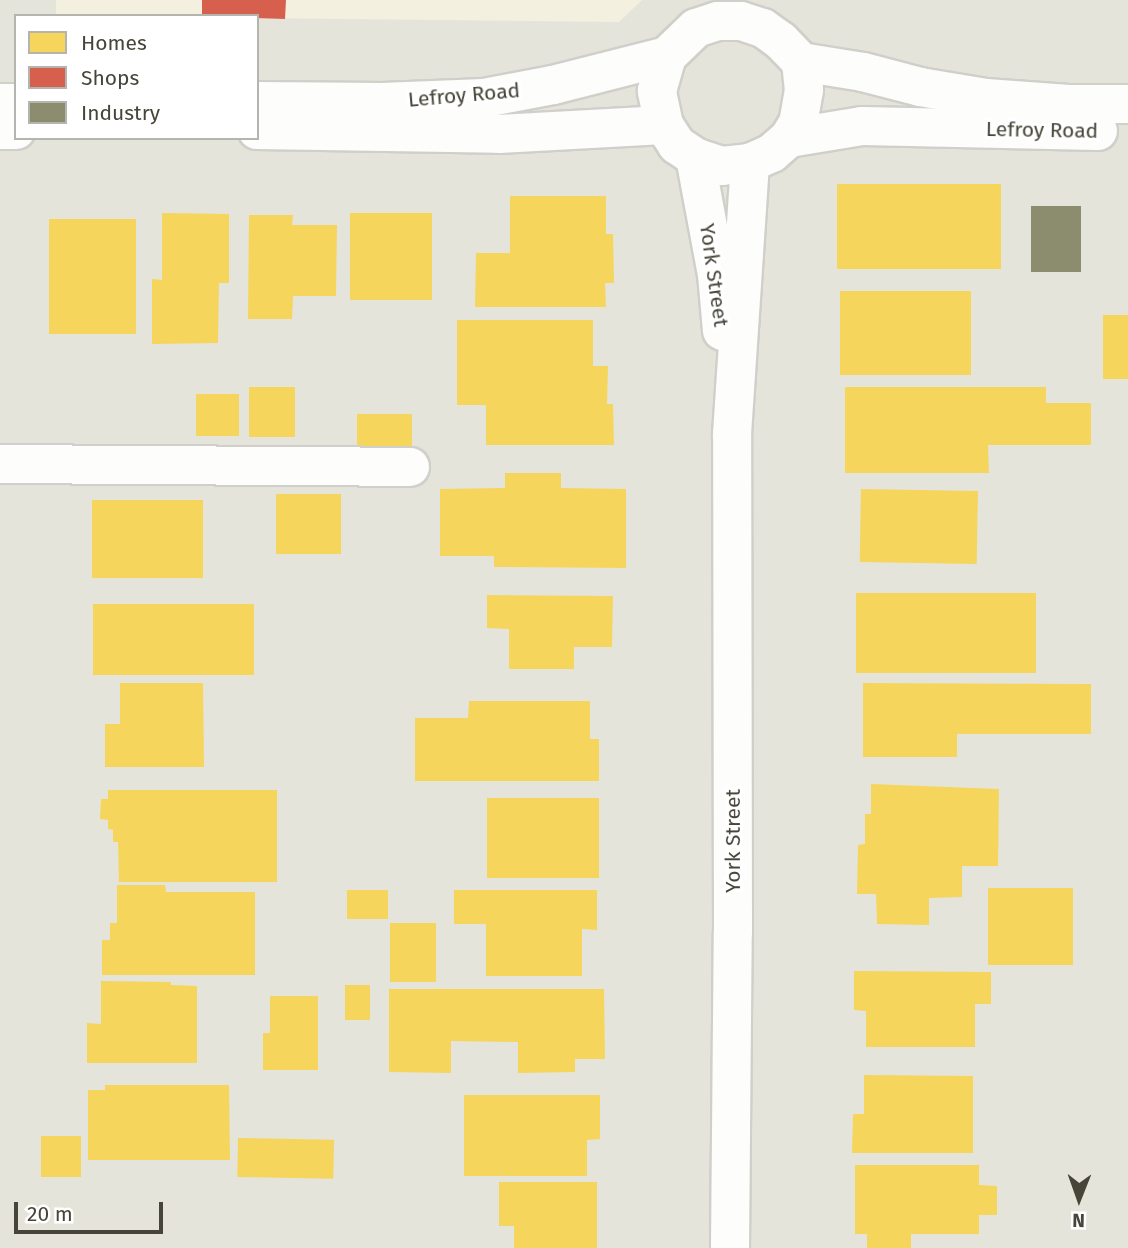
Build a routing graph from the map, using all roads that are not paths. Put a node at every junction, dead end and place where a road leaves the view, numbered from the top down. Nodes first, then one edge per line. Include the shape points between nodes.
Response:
1 (769, 0) edge
2 (698, 14) edge
3 (791, 51) junction
4 (667, 56) junction
5 (259, 101) edge
6 (1128, 104) edge
7 (664, 125) junction
8 (259, 130) edge
9 (1128, 131) edge
10 (789, 138) junction
11 (695, 158) junction
12 (750, 163) junction
13 (732, 434) junction
14 (0, 464) edge
15 (410, 467) dead end
16 (730, 1248) edge

1 - 3 street
2 - 3 street, Lefroy Road via 763,28
2 - 4 street, Lefroy Road
3 - 6 street, Lefroy Road via 986,98
3 - 10 street via 803,106
4 - 5 street, Lefroy Road via 553,86 484,97
4 - 7 street via 657,91
7 - 8 street, Lefroy Road via 499,134
7 - 11 street via 677,145
9 - 10 street, Lefroy Road via 862,126
10 - 12 street, Lefroy Road
11 - 12 street, Lefroy Road via 722,166
11 - 13 street, York Street via 717,274
12 - 13 street, York Street
13 - 16 street, York Street
14 - 15 street

